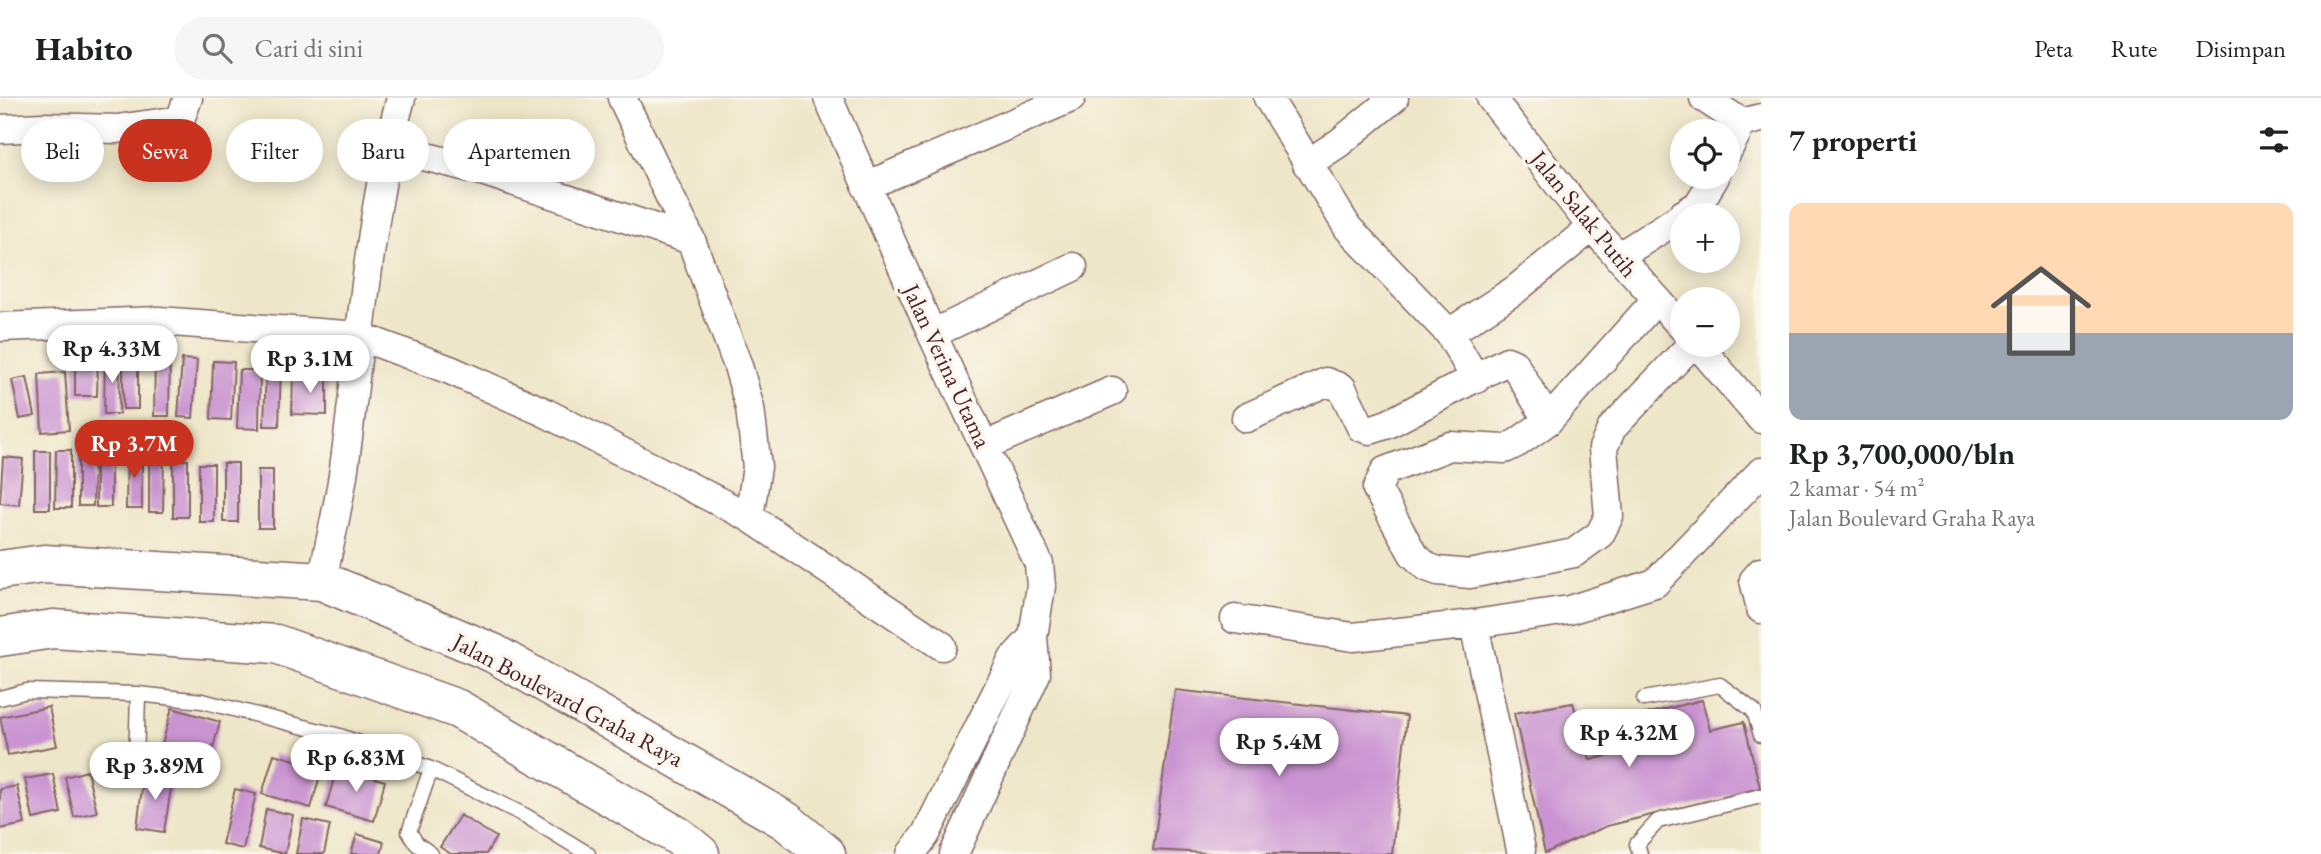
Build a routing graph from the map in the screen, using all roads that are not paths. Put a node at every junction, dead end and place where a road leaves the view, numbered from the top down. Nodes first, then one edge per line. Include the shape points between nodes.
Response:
1 (188, 98) edge
2 (401, 98) edge
3 (622, 98) edge
4 (828, 98) edge
5 (1070, 98) edge
6 (1268, 98) edge
7 (1394, 98) edge
8 (1491, 98) edge
9 (1704, 98) edge
10 (1752, 114) edge
11 (395, 119) edge
12 (0, 129) edge
13 (1740, 132) edge
14 (429, 157) edge
15 (1307, 164) junction
16 (382, 182) edge
17 (866, 186) junction
18 (1670, 223) edge
19 (1592, 227) junction
20 (691, 240) junction
21 (1618, 257) junction
22 (1073, 267) dead end
23 (1656, 300) junction
24 (1670, 315) edge
25 (0, 327) edge
26 (1449, 333) junction
27 (932, 334) junction
28 (359, 337) junction
29 (1680, 357) edge
30 (1708, 357) edge
31 (1476, 379) junction
32 (1112, 391) dead end
33 (1246, 418) dead end
34 (1761, 419) edge
35 (1548, 421) junction
36 (984, 446) junction
37 (1761, 472) edge
38 (748, 517) junction
39 (0, 570) edge
40 (1761, 572) edge
41 (322, 581) junction
42 (1761, 609) edge
43 (1236, 619) dead end
44 (1474, 624) junction
45 (0, 638) edge
46 (1032, 638) junction
47 (942, 646) dead end
48 (138, 694) junction
49 (0, 698) edge
50 (1644, 699) dead end
51 (993, 700) junction
52 (1019, 713) junction
53 (1761, 736) edge
54 (136, 765) dead end
55 (432, 769) junction
56 (1761, 796) edge
57 (683, 845) edge
58 (1521, 850) dead end
59 (431, 854) edge
60 (588, 854) edge
61 (826, 854) edge
62 (911, 854) edge
63 (954, 854) edge
64 (1640, 854) edge

1 - 12 street via 180,120 117,129
2 - 11 street
3 - 20 street
4 - 17 street, Jalan Verina Utama
5 - 17 street
6 - 15 street
7 - 15 street
8 - 19 street, Jalan Salak Putih
9 - 10 street
10 - 13 street
14 - 20 street
15 - 26 street via 1348,228
16 - 28 street
17 - 27 street, Jalan Verina Utama
18 - 21 street
19 - 21 street, Jalan Salak Putih
19 - 26 street via 1515,290
20 - 38 street via 750,408 757,467
21 - 23 street, Jalan Salak Putih
22 - 27 street
23 - 24 street, Jalan Salak Putih
23 - 35 street
25 - 28 street via 159,321
26 - 31 street
27 - 36 street, Jalan Verina Utama
28 - 38 street via 450,370 544,412
28 - 41 street via 345,464
29 - 35 street via 1607,436 1609,516 1591,543 1574,553 1470,574 1427,567 1413,554 1377,489 1385,471 1450,446 1505,449
30 - 34 street
31 - 33 street via 1370,430 1360,427 1342,388 1326,382
31 - 35 street via 1497,364 1514,364
32 - 36 street
36 - 46 street, Jalan Verina Utama via 1039,564 1041,586
37 - 44 street via 1655,583 1569,610
38 - 47 street
39 - 41 main road, Jalan Boulevard Graha Raya via 44,564
40 - 42 street via 1755,580
41 - 61 main road, Jalan Boulevard Graha Raya via 494,653 786,821
43 - 44 street via 1353,637
44 - 58 street
45 - 57 main road via 53,629 276,644 458,709
46 - 51 street, Jalan Verina Utama via 1013,659
46 - 52 street, Jalan Verina Utama via 1036,674
48 - 49 lane via 27,691
48 - 54 lane
48 - 55 lane via 202,701 340,736
50 - 53 lane via 1720,685 1754,711
51 - 52 street
51 - 62 street, Jalan Verina Utama via 926,834
52 - 63 street, Jalan Verina Utama
55 - 59 lane via 409,832
55 - 60 lane via 526,816
56 - 64 lane via 1658,821 1637,844

